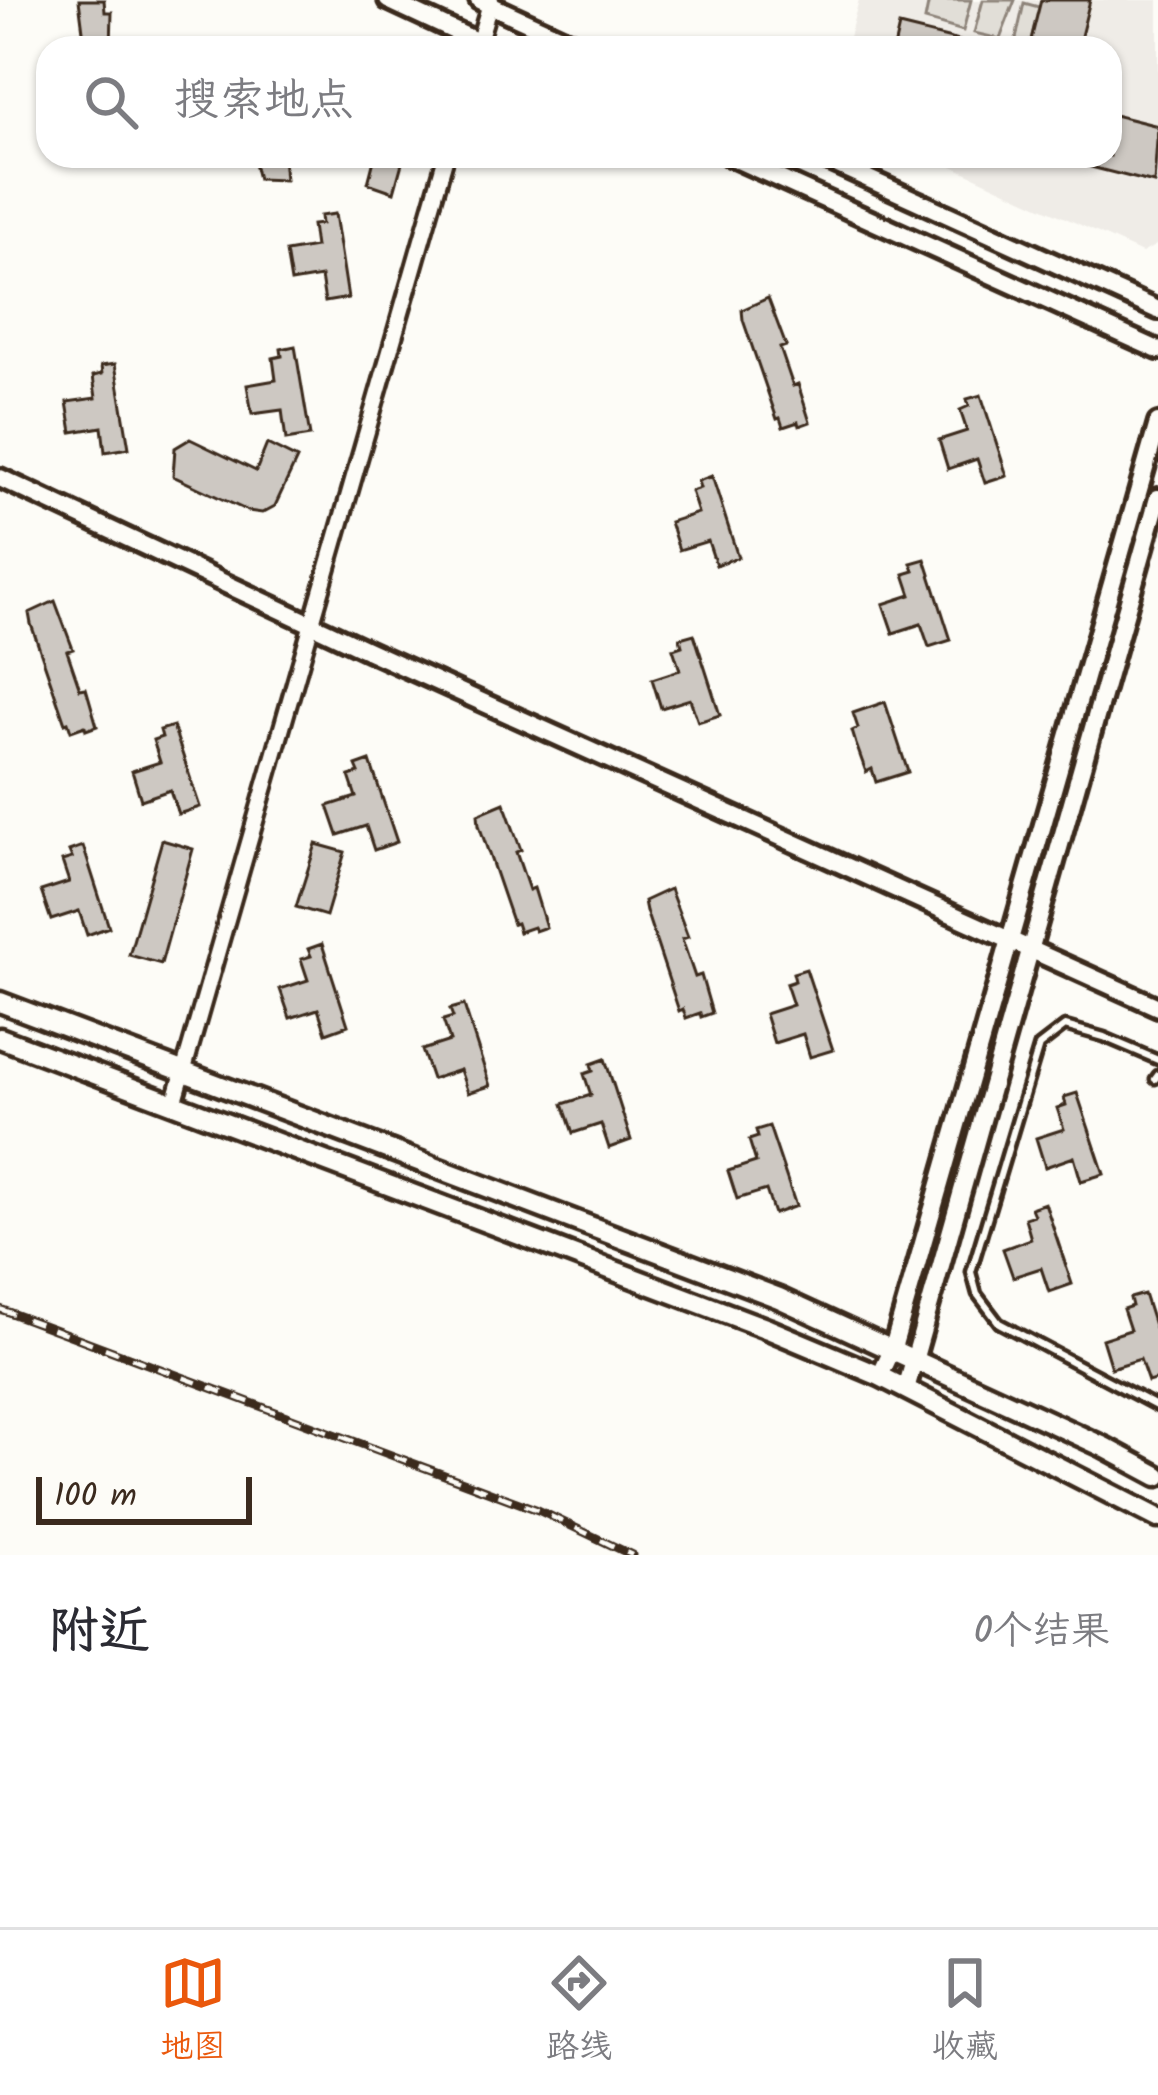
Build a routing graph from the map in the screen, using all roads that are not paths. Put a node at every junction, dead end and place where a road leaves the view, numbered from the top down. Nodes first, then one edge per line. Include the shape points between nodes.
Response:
1 (388, 0) edge
2 (486, 2) edge
3 (462, 36) edge
4 (483, 36) edge
5 (558, 36) edge
6 (443, 168) edge
7 (756, 168) edge
8 (844, 168) edge
9 (1158, 310) edge
10 (1158, 350) edge
11 (1158, 423) edge
12 (0, 478) edge
13 (1158, 498) edge
14 (311, 624) junction
15 (1011, 937) junction
16 (1030, 948) junction
17 (0, 1002) edge
18 (1158, 1007) edge
19 (0, 1038) edge
20 (1158, 1060) edge
21 (183, 1070) junction
22 (174, 1104) junction
23 (893, 1348) junction
24 (915, 1359) junction
25 (880, 1376) junction
26 (906, 1389) junction
27 (1158, 1407) edge
28 (1158, 1476) edge
29 (1158, 1518) edge

1 - 3 street
2 - 4 street
2 - 5 street
6 - 14 street
7 - 10 street
8 - 9 street
11 - 15 street
12 - 14 street
13 - 16 street
14 - 15 street
14 - 21 street
15 - 16 street
15 - 23 street
16 - 18 street
16 - 24 street
17 - 21 main road
19 - 22 main road
20 - 27 lane via 1065,1026 1039,1046 971,1272 1000,1323
21 - 22 street
21 - 23 main road
22 - 25 main road
23 - 24 main road
23 - 25 street
24 - 26 street
24 - 28 main road
25 - 26 main road
26 - 29 main road

